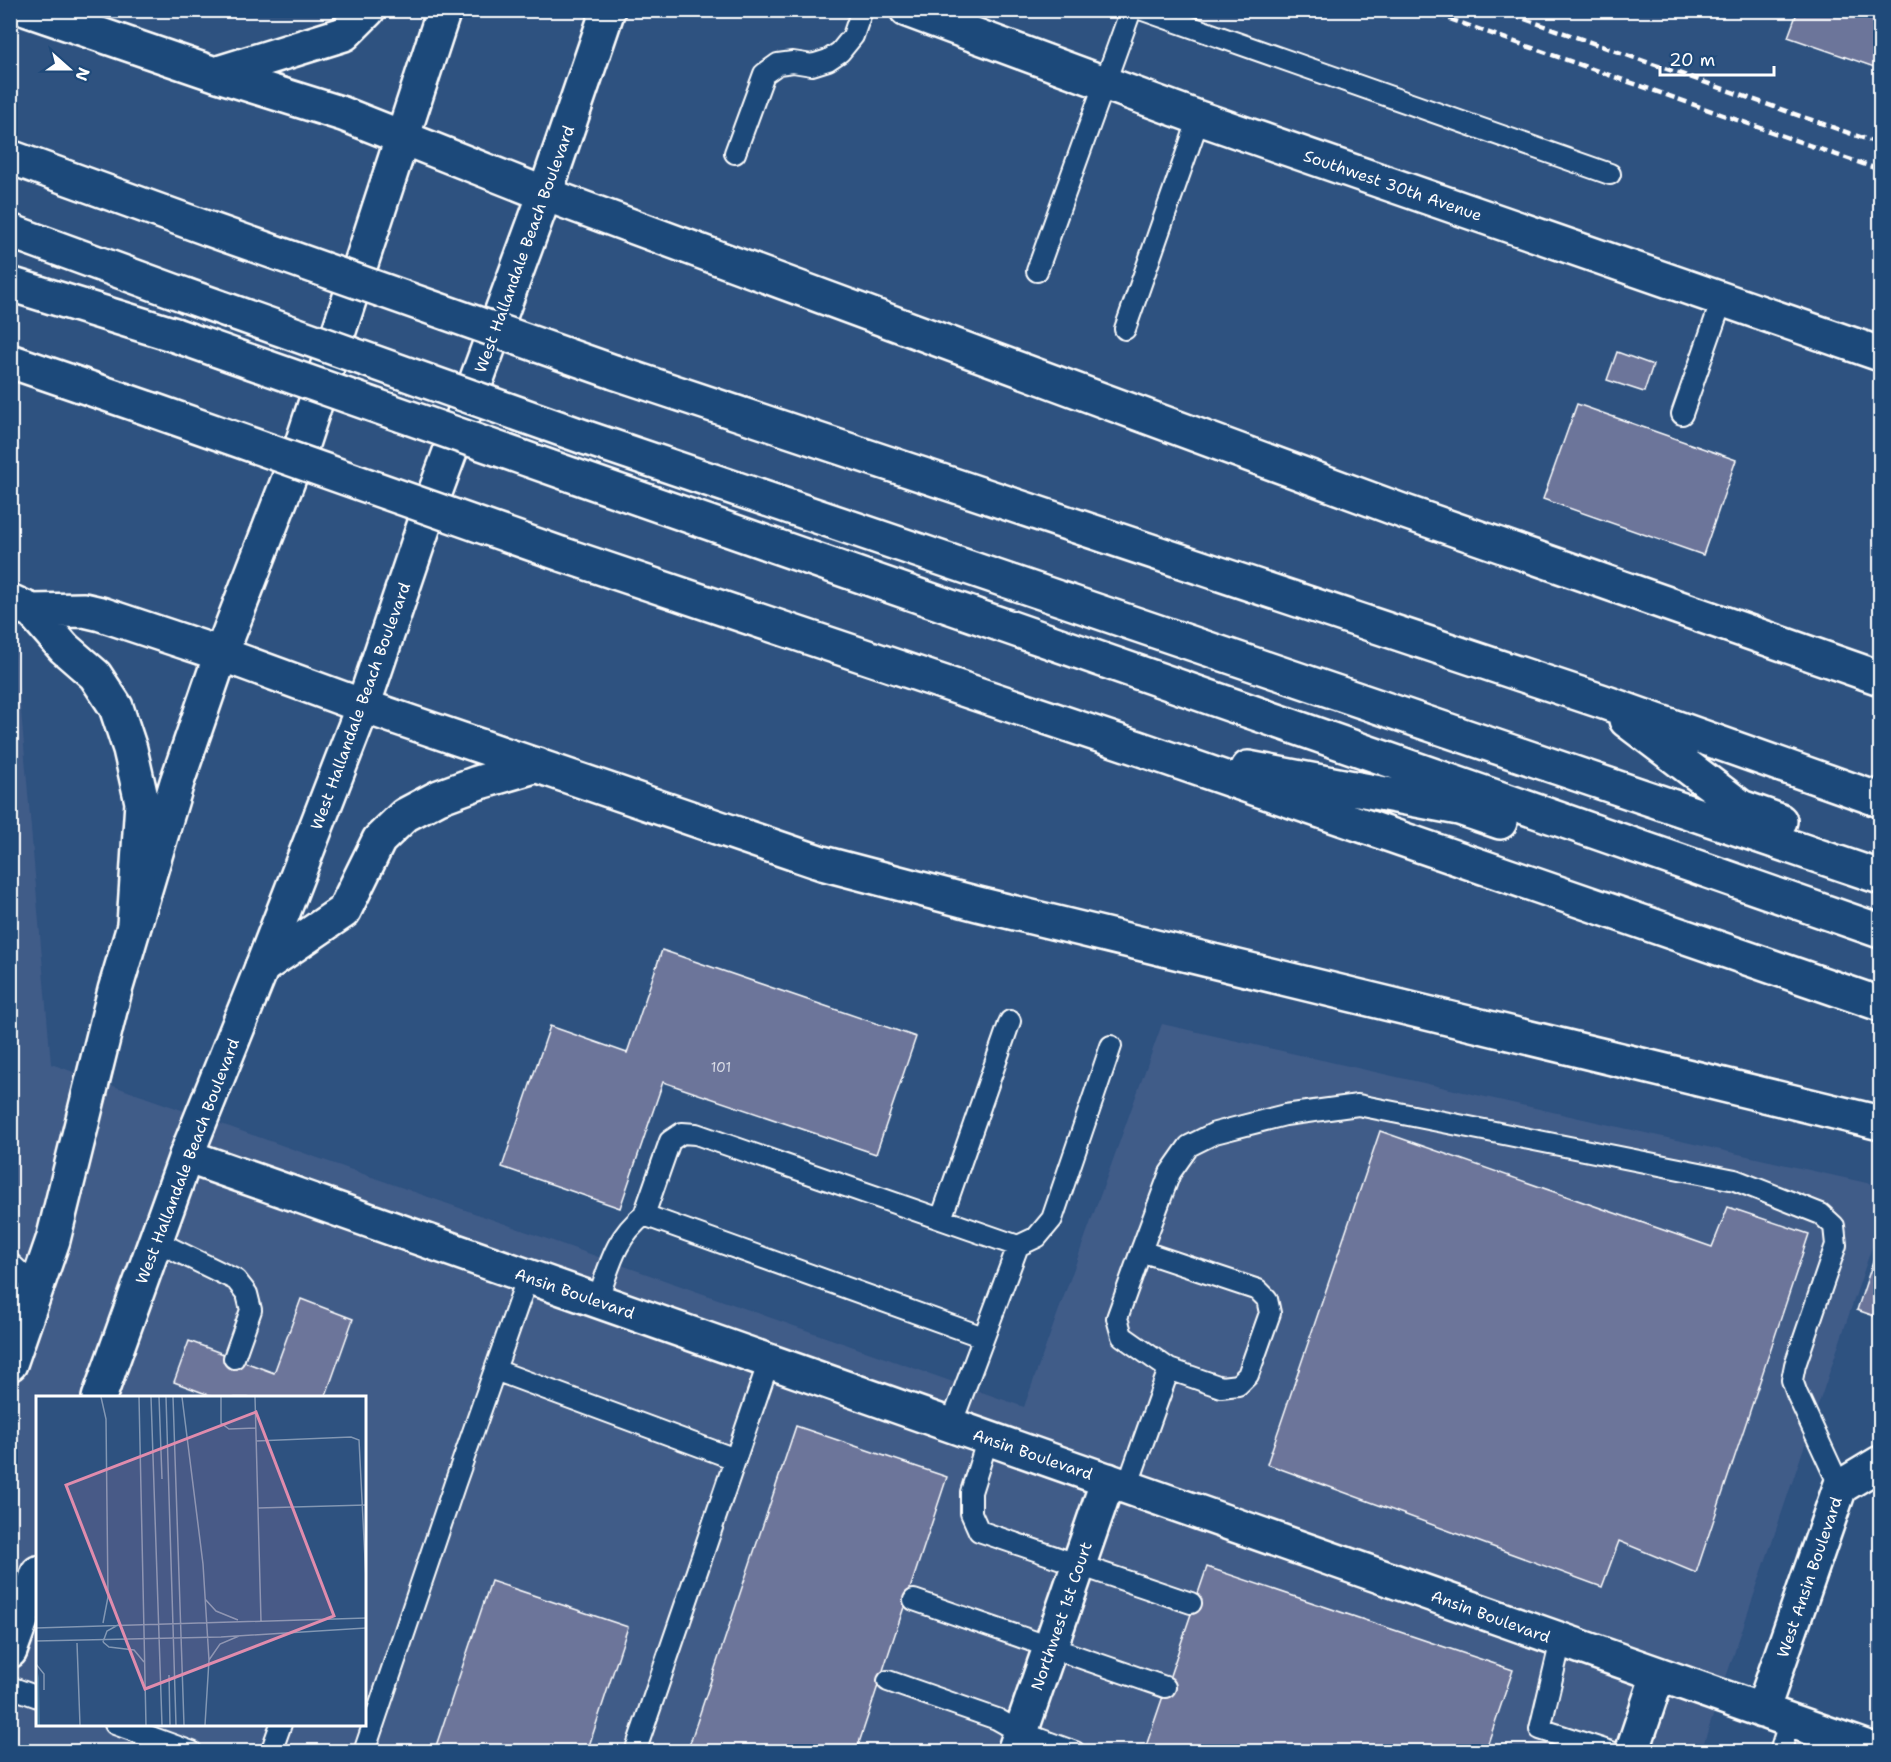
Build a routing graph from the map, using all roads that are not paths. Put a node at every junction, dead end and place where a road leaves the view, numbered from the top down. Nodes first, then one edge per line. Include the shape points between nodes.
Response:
1 (28, 10) edge
2 (368, 10) edge
3 (444, 10) edge
4 (862, 10) edge
5 (908, 10) edge
6 (1131, 10) edge
7 (1143, 10) edge
8 (604, 16) edge
9 (215, 74) junction
10 (1105, 83) junction
11 (1199, 118) junction
12 (404, 137) junction
13 (735, 153) dead end
14 (10, 157) edge
15 (1610, 174) dead end
16 (545, 194) junction
17 (10, 231) edge
18 (1037, 272) dead end
19 (10, 284) edge
20 (1722, 300) junction
21 (1125, 329) dead end
22 (1881, 354) edge
23 (10, 361) edge
24 (1682, 414) dead end
25 (21, 606) edge
26 (221, 654) junction
27 (1881, 678) edge
28 (1601, 701) junction
29 (363, 706) junction
30 (1138, 748) junction
31 (538, 765) junction
32 (1881, 800) edge
33 (1881, 858) edge
34 (1881, 877) edge
35 (134, 925) junction
36 (1881, 931) edge
37 (1881, 955) edge
38 (262, 967) junction
39 (1881, 1004) edge
40 (1010, 1021) dead end
41 (1111, 1046) dead end
42 (1881, 1123) edge
43 (186, 1156) junction
44 (644, 1215) junction
45 (941, 1219) junction
46 (156, 1241) junction
47 (1018, 1246) junction
48 (1141, 1251) junction
49 (10, 1263) edge
50 (528, 1276) junction
51 (37, 1288) junction
52 (597, 1301) junction
53 (983, 1337) junction
54 (234, 1358) dead end
55 (769, 1361) junction
56 (10, 1364) edge
57 (1169, 1369) junction
58 (495, 1370) junction
59 (100, 1396) edge
60 (951, 1425) junction
61 (988, 1438) junction
62 (735, 1459) junction
63 (1881, 1463) edge
64 (1118, 1483) junction
65 (1840, 1487) junction
66 (1078, 1566) junction
67 (36, 1579) edge
68 (914, 1600) dead end
69 (1191, 1603) dead end
70 (1561, 1640) junction
71 (1049, 1647) junction
72 (10, 1652) edge
73 (1658, 1675) junction
74 (888, 1681) dead end
75 (1165, 1687) dead end
76 (10, 1688) edge
77 (36, 1696) edge
78 (1776, 1716) junction
79 (118, 1726) edge
80 (280, 1726) edge
81 (1017, 1742) edge
82 (192, 1752) edge
83 (271, 1752) edge
84 (364, 1752) edge
85 (635, 1752) edge
86 (1075, 1752) edge
87 (1611, 1752) edge
88 (1632, 1752) edge
89 (1780, 1752) edge
90 (1880, 1752) edge

1 - 9 main road
2 - 9 main road via 344,34
3 - 12 main road
4 - 13 lane via 852,36 828,60 812,65 778,64 764,74
5 - 10 main road, Southwest 30th Avenue
6 - 10 lane
7 - 15 lane
8 - 16 main road, West Hallandale Beach Boulevard
9 - 12 main road
10 - 11 main road, Southwest 30th Avenue
10 - 18 lane
11 - 20 main road, Southwest 30th Avenue
11 - 21 lane
12 - 16 main road
12 - 26 main road via 301,447
14 - 28 main road, bridge via 614,372
16 - 27 main road via 1405,512
16 - 29 main road, West Hallandale Beach Boulevard via 436,490
17 - 34 main road, bridge via 584,437
19 - 36 main road, bridge via 176,335
20 - 22 main road, Southwest 30th Avenue
20 - 24 lane
23 - 30 main road, bridge via 561,554
25 - 26 main road via 101,614
25 - 35 main road via 95,675 116,707 142,802
26 - 29 main road
26 - 35 main road
28 - 32 main road
28 - 33 main road via 1742,807
29 - 31 main road
29 - 38 main road, West Hallandale Beach Boulevard
30 - 37 main road via 1458,808
30 - 39 main road
31 - 38 main road via 439,797 405,815 379,840 344,911
31 - 42 main road via 845,869
35 - 51 main road via 53,1240
38 - 43 main road, West Hallandale Beach Boulevard
40 - 45 lane
41 - 47 lane via 1052,1219 1037,1237
43 - 46 main road, West Hallandale Beach Boulevard
43 - 50 main road, Ansin Boulevard
44 - 45 lane via 670,1141 682,1133 696,1134
44 - 52 lane via 618,1242
44 - 53 lane
45 - 47 lane
46 - 54 lane via 236,1280 247,1294 251,1310
46 - 59 main road, West Hallandale Beach Boulevard
47 - 53 lane
48 - 57 lane via 1117,1318 1122,1336
48 - 57 lane via 1258,1290 1268,1299 1270,1312 1248,1375 1238,1385 1221,1387
48 - 65 lane via 1170,1173 1189,1146 1215,1133 1285,1115 1358,1105 1735,1180 1821,1214 1834,1227 1836,1245 1792,1380
49 - 51 lane
50 - 52 main road, Ansin Boulevard
50 - 58 lane
51 - 56 main road
52 - 55 main road, Ansin Boulevard
53 - 60 lane
55 - 60 main road, Ansin Boulevard
55 - 62 lane
57 - 64 lane
58 - 62 lane
58 - 84 lane
60 - 61 main road, Ansin Boulevard
61 - 64 main road, Ansin Boulevard
61 - 66 lane via 970,1492 971,1513 979,1531
62 - 85 lane
63 - 65 main road, West Ansin Boulevard
64 - 66 main road, Northwest 1st Court
64 - 70 main road, Ansin Boulevard
65 - 78 main road, West Ansin Boulevard
66 - 69 lane
66 - 71 main road, Northwest 1st Court
67 - 72 main road
68 - 71 lane
70 - 73 main road, Ansin Boulevard
70 - 87 lane via 1540,1729
71 - 75 lane
71 - 81 main road, Northwest 1st Court
73 - 78 main road, Ansin Boulevard
73 - 88 main road
74 - 81 lane via 997,1719
76 - 77 lane
78 - 89 lane
78 - 90 main road, Ansin Boulevard
79 - 82 lane
80 - 83 lane
81 - 86 lane

